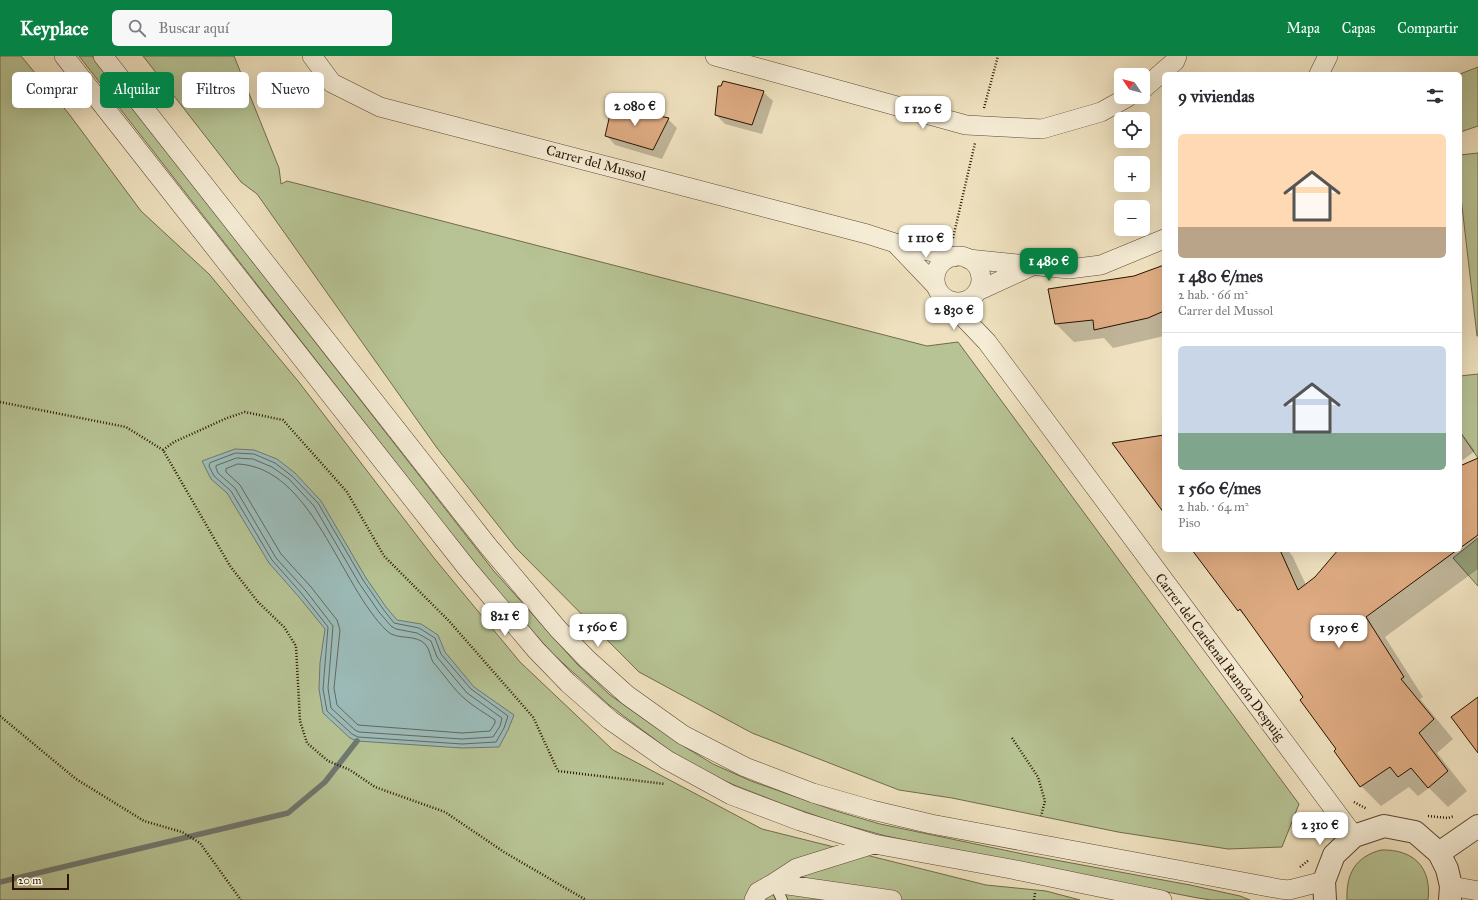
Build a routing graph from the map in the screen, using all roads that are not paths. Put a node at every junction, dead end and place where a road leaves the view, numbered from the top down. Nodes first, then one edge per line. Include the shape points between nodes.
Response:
1 (64, 56) edge
2 (103, 56) edge
3 (312, 56) edge
4 (714, 56) edge
5 (1177, 56) edge
6 (1328, 56) edge
7 (1162, 72) edge
8 (1162, 72) edge
9 (1320, 72) edge
10 (1150, 83) edge
11 (1115, 104) edge
12 (1162, 240) edge
13 (896, 243) junction
14 (957, 257) junction
15 (1032, 266) junction
16 (940, 292) junction
17 (975, 294) junction
18 (987, 342) junction
19 (1478, 826) edge
20 (1354, 836) junction
21 (874, 844) junction
22 (1439, 853) junction
23 (1325, 890) edge
24 (1478, 891) edge
25 (778, 892) edge
26 (1450, 893) edge
27 (754, 900) edge
28 (892, 900) edge
29 (1162, 900) edge

1 - 21 street via 466,567 536,650 568,683 610,720 667,760 731,794 800,821
2 - 23 street via 488,546 548,617 587,659 627,695 683,735 745,767 813,793 872,810 931,824 1280,889
3 - 13 street, Carrer del Mussol via 332,83 380,107
4 - 11 street via 966,125 1042,129 1101,112
5 - 8 street
6 - 9 street
7 - 10 street
12 - 15 street, Carrer del Mussol via 1101,265 1069,269
13 - 14 street, Carrer del Mussol
13 - 16 street
14 - 15 street, Carrer del Mussol
14 - 16 street via 947,259 937,271 935,278
14 - 17 street via 975,263 979,269 981,284
15 - 17 street, Carrer del Mussol
16 - 17 street via 952,302 967,301
16 - 18 street, Carrer del Cardenal Ramón Despuig
17 - 18 street, Carrer del Cardenal Ramón Despuig
18 - 20 street, Carrer del Cardenal Ramón Despuig
19 - 22 street
20 - 22 street via 1384,826 1415,832
20 - 23 street via 1334,855
21 - 25 street via 797,868
21 - 29 street
22 - 26 street via 1447,868
24 - 26 street
25 - 27 street via 758,892
25 - 28 street

